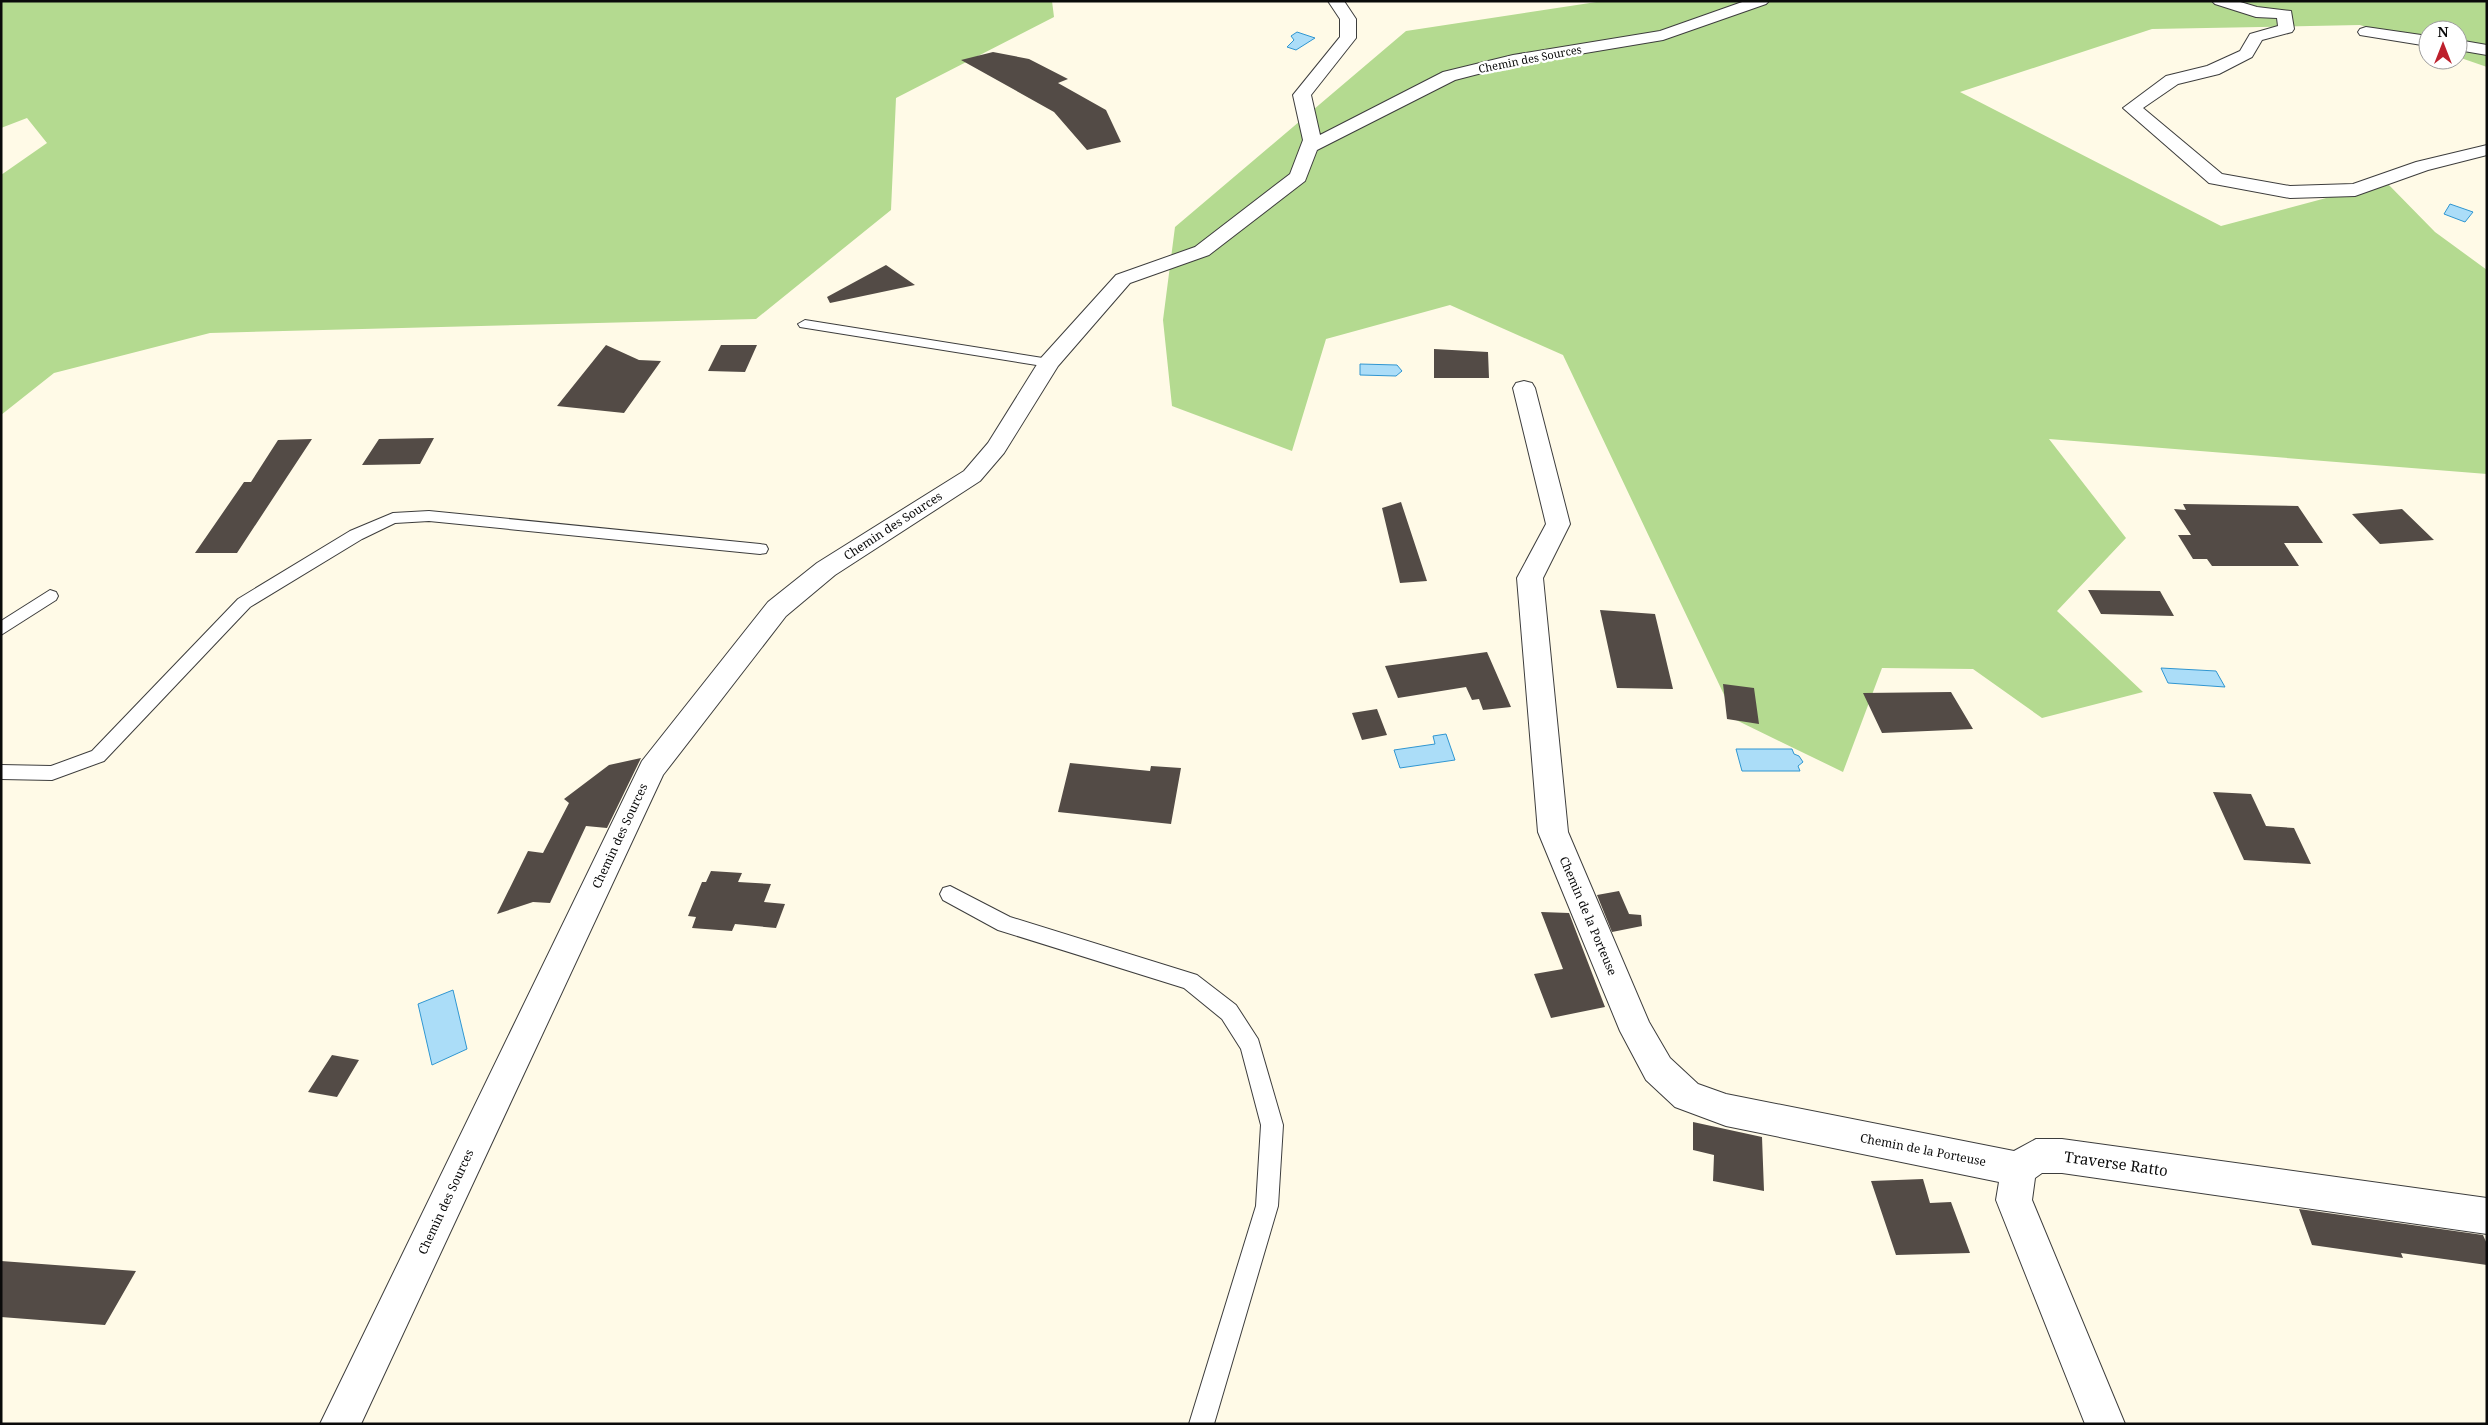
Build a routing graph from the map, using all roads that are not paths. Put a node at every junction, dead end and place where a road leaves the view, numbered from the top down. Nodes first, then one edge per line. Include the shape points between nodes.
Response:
1 (1336, 1) edge
2 (1761, 1) edge
3 (2220, 1) edge
4 (2366, 32) dead end
5 (2418, 40) edge
6 (2468, 47) edge
7 (2487, 50) edge
8 (1310, 147) junction
9 (2487, 150) edge
10 (804, 324) dead end
11 (1049, 363) junction
12 (1524, 388) dead end
13 (760, 549) dead end
14 (50, 596) dead end
15 (1, 629) edge
16 (1, 772) edge
17 (950, 894) dead end
18 (2018, 1169) junction
19 (2487, 1216) edge
20 (340, 1424) edge
21 (1201, 1424) edge
22 (2105, 1424) edge

1 - 8 street, Chemin des Sources via 1348,19 1348,38 1302,95 1312,140
2 - 8 street, Chemin des Sources via 1664,35 1513,60 1449,76
3 - 9 street via 2256,12 2285,14 2286,29 2256,37 2246,54 2213,70 2172,80 2132,108 2216,179 2290,192 2355,190 2422,166
4 - 5 street
6 - 7 street
8 - 11 street, Chemin des Sources via 1298,177 1202,251 1124,279
10 - 11 lane
11 - 20 street, Chemin des Sources via 996,448 972,476 826,569 777,610 652,769
12 - 18 street, Chemin de la Porteuse via 1558,524 1530,578 1552,832 1636,1031 1658,1069 1687,1096 1726,1110
13 - 16 lane via 429,516 393,518 356,535 244,603 98,756 52,773
14 - 15 lane
17 - 21 lane via 1006,924 1190,982 1229,1012 1251,1046 1272,1125 1267,1206
18 - 19 street, Traverse Ratto via 2036,1156 2062,1156
18 - 22 street via 2014,1200

